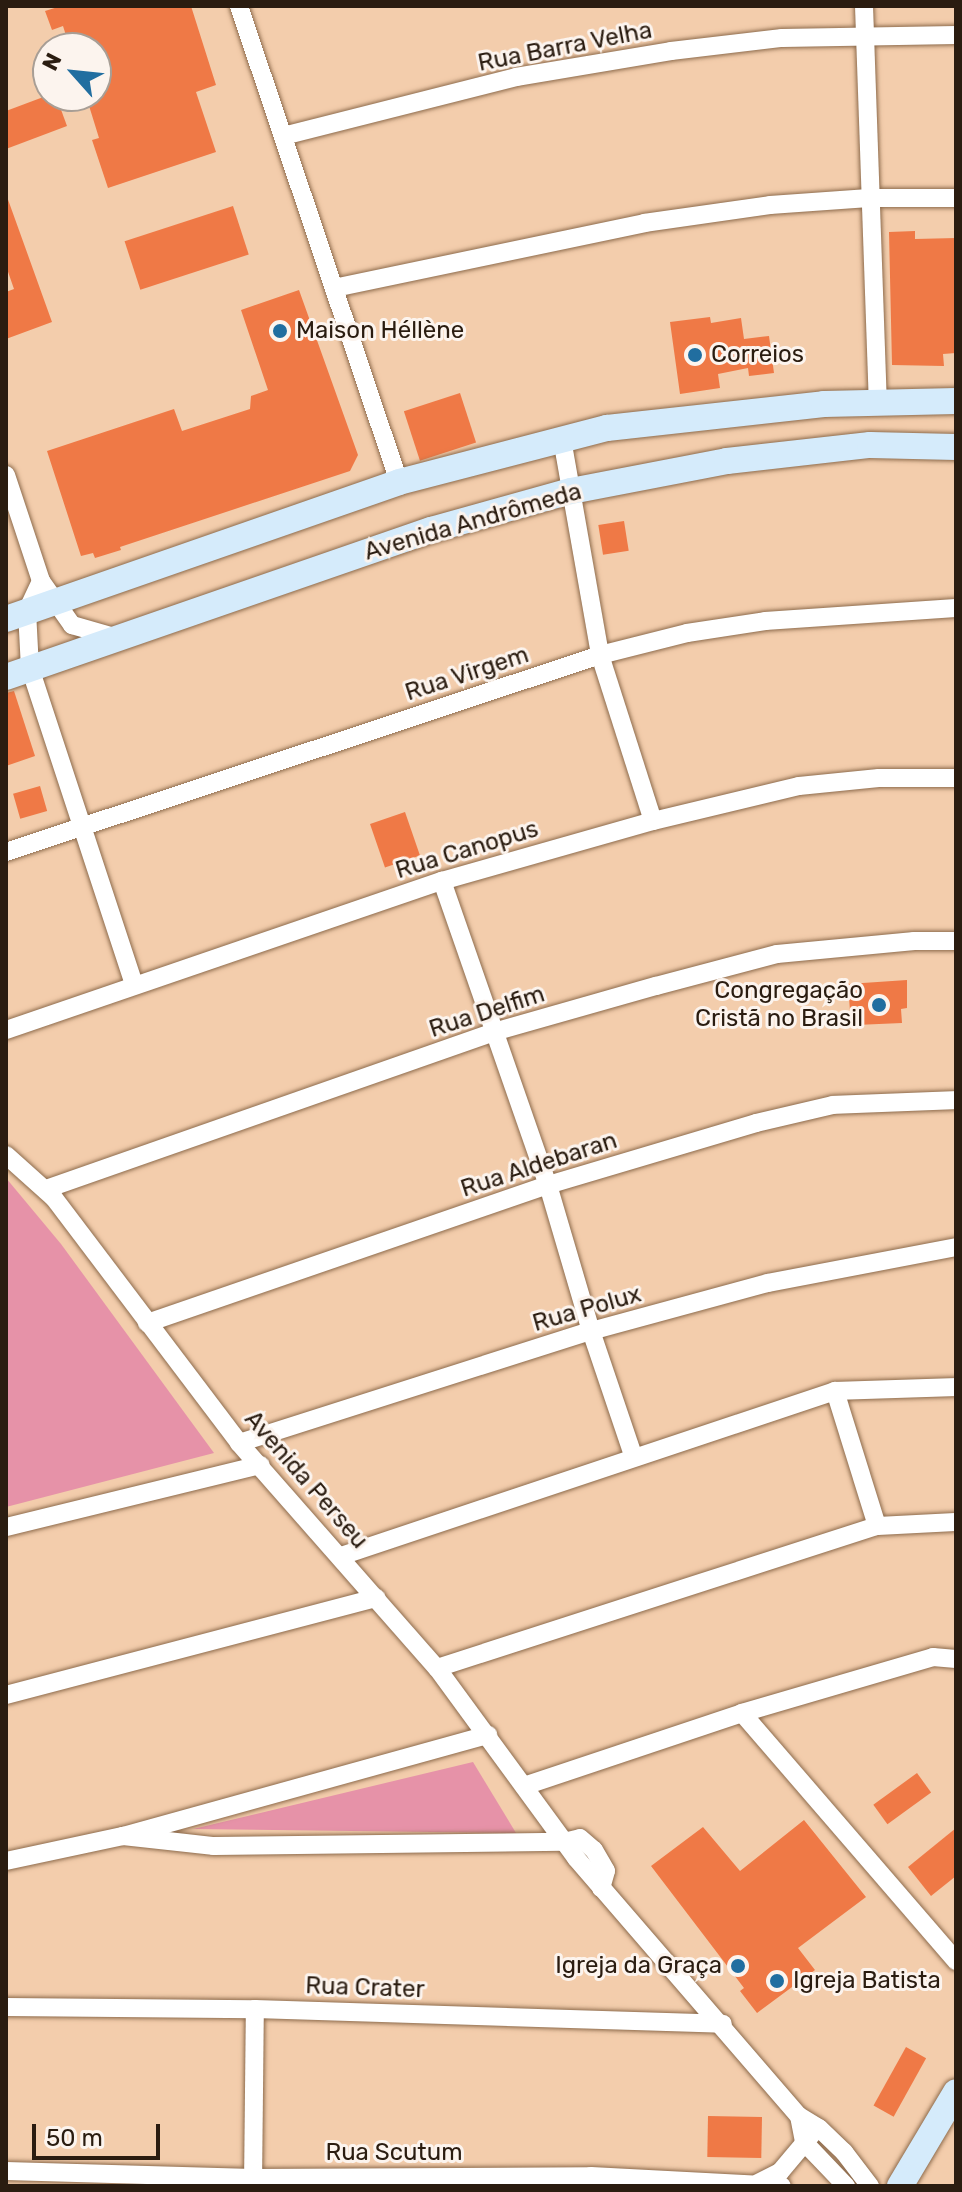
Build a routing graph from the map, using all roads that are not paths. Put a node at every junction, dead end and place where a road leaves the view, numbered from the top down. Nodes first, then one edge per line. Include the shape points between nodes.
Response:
1 (239, 6) edge
2 (864, 6) edge
3 (865, 34) junction
4 (956, 35) edge
5 (283, 136) junction
6 (869, 198) junction
7 (956, 198) edge
8 (334, 288) junction
9 (956, 401) edge
10 (878, 404) junction
11 (562, 439) junction
12 (956, 447) edge
13 (6, 475) edge
14 (399, 482) junction
15 (571, 491) junction
16 (48, 591) junction
17 (956, 608) edge
18 (16, 615) edge
19 (121, 639) junction
20 (600, 655) junction
21 (18, 672) edge
22 (956, 778) edge
23 (653, 821) junction
24 (83, 825) junction
25 (6, 852) edge
26 (442, 881) junction
27 (956, 941) edge
28 (134, 984) junction
29 (6, 1030) edge
30 (494, 1032) junction
31 (956, 1100) edge
32 (6, 1155) edge
33 (548, 1185) junction
34 (46, 1189) junction
35 (956, 1247) edge
36 (147, 1323) junction
37 (591, 1331) junction
38 (956, 1387) edge
39 (835, 1391) junction
40 (239, 1443) junction
41 (633, 1455) junction
42 (261, 1465) junction
43 (956, 1522) edge
44 (877, 1526) junction
45 (6, 1527) edge
46 (341, 1556) junction
47 (376, 1598) junction
48 (956, 1659) edge
49 (437, 1668) junction
50 (6, 1695) edge
51 (742, 1713) junction
52 (488, 1735) junction
53 (524, 1786) junction
54 (123, 1836) junction
55 (564, 1842) junction
56 (6, 1861) edge
57 (956, 1961) edge
58 (6, 2007) edge
59 (255, 2009) junction
60 (723, 2024) junction
61 (956, 2092) edge
62 (799, 2116) junction
63 (819, 2128) junction
64 (804, 2142) junction
65 (6, 2171) edge
66 (253, 2182) edge
67 (863, 2182) edge
68 (755, 2184) edge
69 (782, 2186) edge
70 (846, 2186) edge
71 (900, 2186) edge

1 - 5 street
2 - 3 street
3 - 4 street, Rua Barra Velha
3 - 5 street, Rua Barra Velha via 766,39 516,77
3 - 6 street
5 - 8 street
6 - 7 street
6 - 8 street via 644,223
6 - 10 street
8 - 14 street
9 - 10 main road
10 - 11 main road via 824,404 607,428
11 - 14 main road
11 - 15 street
12 - 15 main road, Avenida Andrômeda via 870,445 727,461
13 - 16 street
14 - 16 main road
15 - 19 main road, Avenida Andrômeda via 431,530
15 - 20 street
16 - 18 main road
16 - 19 street via 72,625
17 - 20 street, Rua Virgem via 765,621
18 - 21 street
19 - 21 main road, Avenida Andrômeda
20 - 23 street
20 - 24 street, Rua Virgem
21 - 24 street
22 - 23 street, Rua Canopus via 799,786
23 - 26 street, Rua Canopus
24 - 25 street, Rua Virgem
24 - 28 street
26 - 28 street, Rua Canopus
26 - 30 street
27 - 30 street, Rua Delfim via 777,954
28 - 29 street, Rua Canopus
30 - 33 street
30 - 34 street, Rua Delfim
31 - 33 street, Rua Aldebaran via 833,1105
32 - 34 street, Avenida Perseu
33 - 36 street, Rua Aldebaran
33 - 37 street
34 - 36 street, Avenida Perseu
35 - 37 street, Rua Polux via 768,1283
36 - 40 street, Avenida Perseu
37 - 40 street, Rua Polux
37 - 41 street
38 - 39 street
39 - 41 street
39 - 44 street
40 - 42 street, Avenida Perseu
41 - 46 street
42 - 45 street
42 - 46 street, Avenida Perseu
43 - 44 street
44 - 49 street
46 - 47 street, Avenida Perseu
47 - 49 street, Avenida Perseu
47 - 50 street
48 - 51 street via 933,1657
49 - 52 street, Avenida Perseu
51 - 53 street
51 - 57 street
52 - 53 street, Avenida Perseu
52 - 54 street
53 - 55 street, Avenida Perseu
54 - 55 street via 214,1846
54 - 56 street
55 - 60 street via 580,1838 594,1850 606,1871 601,1888
58 - 59 street, Rua Crater
59 - 60 street, Rua Crater
59 - 66 street
60 - 62 street
61 - 71 main road
62 - 63 street
62 - 64 street
63 - 64 street
63 - 67 street
64 - 68 street via 780,2172
64 - 70 street
65 - 66 street, Rua Scutum
66 - 68 street, Rua Scutum via 591,2176
68 - 69 street, Rua Scutum

